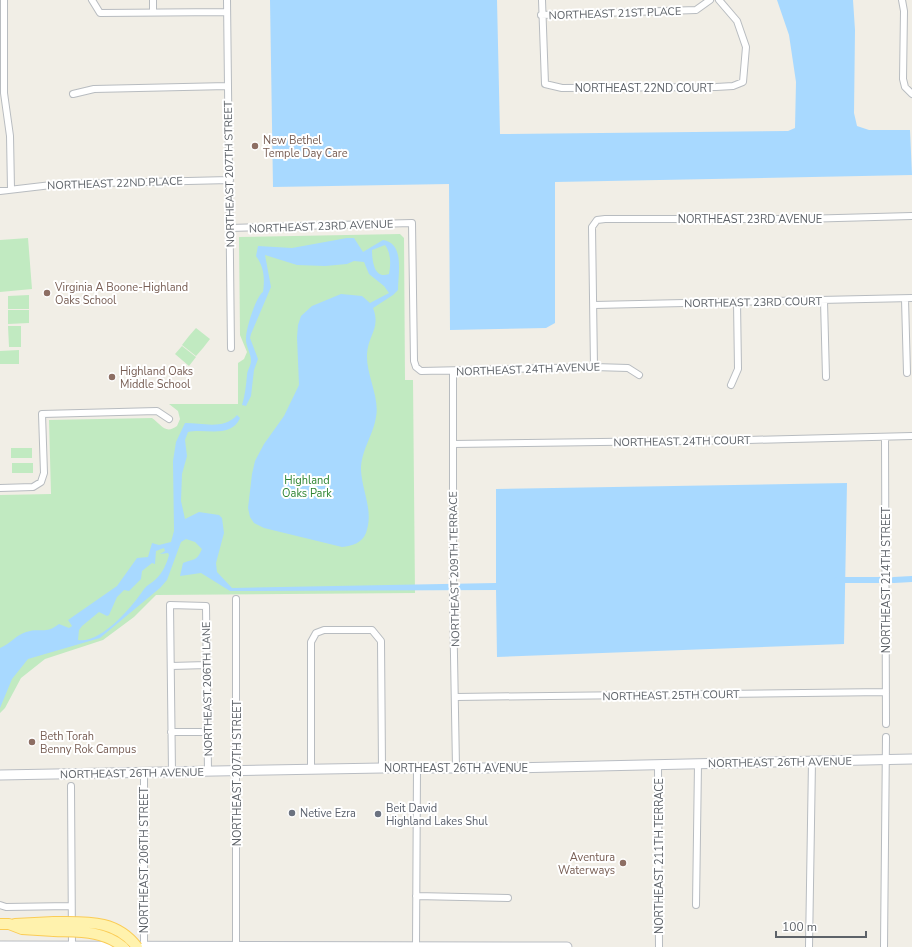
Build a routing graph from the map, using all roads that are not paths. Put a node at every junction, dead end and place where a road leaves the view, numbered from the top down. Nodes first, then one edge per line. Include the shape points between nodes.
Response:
1 (4, 0) edge
2 (92, 0) edge
3 (153, 0) edge
4 (227, 0) edge
5 (542, 0) edge
6 (710, 0) edge
7 (719, 0) edge
8 (902, 0) edge
9 (153, 12) junction
10 (227, 12) junction
11 (541, 15) junction
12 (228, 86) junction
13 (73, 94) dead end
14 (912, 94) edge
15 (230, 180) junction
16 (11, 189) junction
17 (0, 191) edge
18 (912, 216) edge
19 (230, 228) junction
20 (909, 299) edge
21 (824, 301) junction
22 (737, 302) junction
23 (594, 305) junction
24 (232, 348) dead end
25 (416, 367) joint
26 (594, 367) junction
27 (453, 371) junction
28 (907, 373) dead end
29 (640, 375) dead end
30 (826, 377) dead end
31 (731, 385) dead end
32 (169, 419) dead end
33 (912, 436) edge
34 (885, 437) junction
35 (453, 444) junction
36 (0, 488) edge
37 (236, 599) dead end
38 (207, 665) junction
39 (171, 666) junction
40 (886, 692) junction
41 (456, 697) junction
42 (886, 724) dead end
43 (171, 732) junction
44 (207, 732) junction
45 (886, 737) dead end
46 (912, 759) edge
47 (886, 760) junction
48 (812, 762) junction
49 (698, 764) junction
50 (658, 765) junction
51 (456, 767) junction
52 (382, 768) junction
53 (417, 768) junction
54 (311, 769) junction
55 (208, 772) junction
56 (237, 772) junction
57 (144, 773) junction
58 (172, 773) junction
59 (0, 775) edge
60 (71, 786) dead end
61 (416, 896) junction
62 (508, 898) dead end
63 (0, 905) edge
64 (696, 905) dead end
65 (71, 906) junction
66 (4, 924) edge
67 (54, 926) junction
68 (0, 946) edge
69 (72, 946) junction
70 (140, 946) edge
71 (236, 946) edge
72 (123, 947) edge
73 (416, 947) edge
74 (567, 947) edge
75 (659, 947) edge
76 (808, 947) edge
77 (884, 947) edge

1 - 16 street via 4,93 10,136
2 - 9 street via 100,13
3 - 9 street
4 - 10 street, NORTHEAST 207TH STREET
5 - 11 street
6 - 11 street, NORTHEAST 21ST PLACE via 696,10
7 - 11 street, NORTHEAST 22ND COURT via 737,21 746,47 743,82 733,86 562,88 545,84
8 - 14 street via 904,79 905,86
9 - 10 street
10 - 12 street, NORTHEAST 207TH STREET
12 - 13 street via 94,89
12 - 15 street, NORTHEAST 207TH STREET
15 - 16 street, NORTHEAST 22ND PLACE via 60,184
15 - 19 street, NORTHEAST 207TH STREET
16 - 17 street, NORTHEAST 22ND PLACE
18 - 23 street, NORTHEAST 23RD AVENUE via 597,220 592,227
19 - 24 street, NORTHEAST 207TH STREET
19 - 25 street, NORTHEAST 23RD AVENUE via 412,223
20 - 21 street, NORTHEAST 23RD COURT
20 - 28 street
21 - 22 street, NORTHEAST 23RD COURT
21 - 30 street
22 - 23 street, NORTHEAST 23RD COURT
22 - 31 street via 738,369
23 - 26 street
25 - 27 street, NORTHEAST 24TH AVENUE via 427,372
26 - 27 street, NORTHEAST 24TH AVENUE
26 - 29 street, NORTHEAST 24TH AVENUE via 628,368
27 - 35 street, NORTHEAST 209TH TERRACE
32 - 36 street via 157,411 42,414 44,473 41,482 37,485
33 - 34 street, NORTHEAST 24TH COURT
34 - 35 street, NORTHEAST 24TH COURT
34 - 40 street, NORTHEAST 214TH STREET
35 - 41 street, NORTHEAST 209TH TERRACE
37 - 56 street, NORTHEAST 207TH STREET
38 - 39 street
38 - 39 street, NORTHEAST 206TH LANE via 206,606 170,605
38 - 44 street, NORTHEAST 206TH LANE
39 - 43 street
40 - 41 street, NORTHEAST 25TH COURT
40 - 42 street, NORTHEAST 214TH STREET
41 - 51 street, NORTHEAST 209TH TERRACE
43 - 44 street
43 - 58 street
44 - 55 street, NORTHEAST 206TH LANE
45 - 47 street
46 - 47 street, NORTHEAST 26TH AVENUE
47 - 48 street, NORTHEAST 26TH AVENUE
47 - 77 street
48 - 49 street, NORTHEAST 26TH AVENUE
48 - 76 street
49 - 50 street, NORTHEAST 26TH AVENUE
49 - 64 street
50 - 51 street, NORTHEAST 26TH AVENUE
50 - 75 street, NORTHEAST 211TH TERRACE
51 - 53 street, NORTHEAST 26TH AVENUE
52 - 53 street, NORTHEAST 26TH AVENUE
52 - 54 street, NORTHEAST 26TH AVENUE
52 - 54 street via 381,641 372,630 324,630 316,633 311,642
53 - 61 street
54 - 56 street, NORTHEAST 26TH AVENUE
55 - 56 street, NORTHEAST 26TH AVENUE
55 - 58 street, NORTHEAST 26TH AVENUE
56 - 71 street, NORTHEAST 207TH STREET
57 - 58 street, NORTHEAST 26TH AVENUE
57 - 59 street, NORTHEAST 26TH AVENUE
57 - 70 street, NORTHEAST 206TH STREET
60 - 65 street
61 - 62 street
61 - 73 street
63 - 65 street
65 - 69 street
66 - 67 main road
67 - 70 main road, bridge via 87,922 103,924 121,932
67 - 72 main road, bridge via 101,934
68 - 69 street
69 - 70 street
70 - 71 street
71 - 73 street
73 - 74 street

